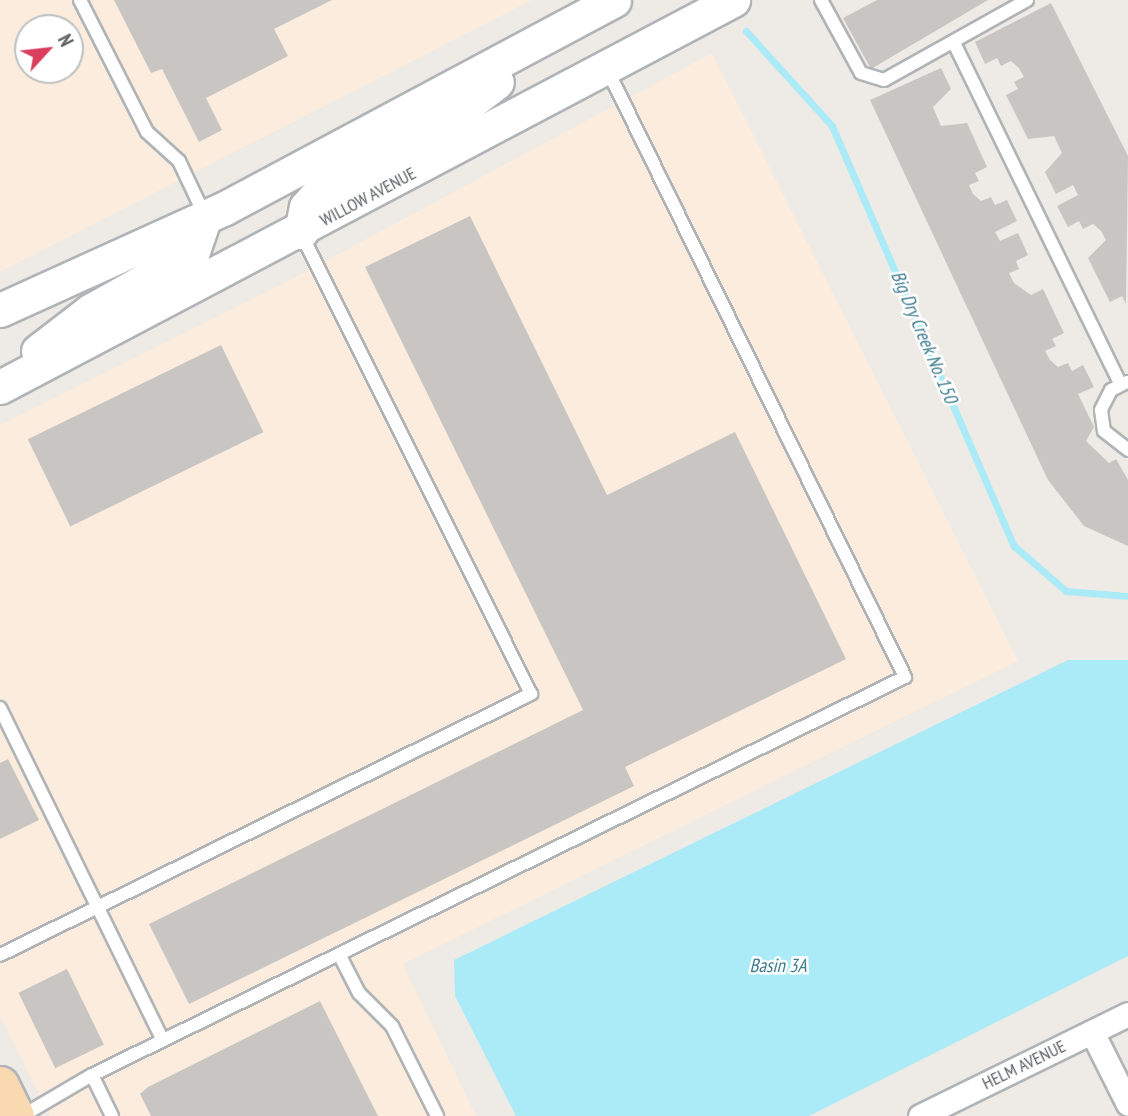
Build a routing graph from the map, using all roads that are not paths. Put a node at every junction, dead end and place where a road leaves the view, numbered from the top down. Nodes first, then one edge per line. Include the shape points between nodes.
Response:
1 (80, 0) edge
2 (614, 0) edge
3 (733, 0) edge
4 (821, 0) edge
5 (1027, 0) edge
6 (570, 24) junction
7 (955, 45) junction
8 (607, 69) junction
9 (205, 216) junction
10 (301, 233) junction
11 (0, 310) edge
12 (0, 381) edge
13 (1124, 383) edge
14 (0, 387) edge
15 (1128, 450) edge
16 (1, 712) edge
17 (99, 909) junction
18 (339, 954) junction
19 (0, 955) edge
20 (1128, 1014) edge
21 (1092, 1032) junction
22 (163, 1040) junction
23 (92, 1075) junction
24 (0, 1085) edge
25 (1128, 1104) edge
26 (15, 1116) edge
27 (22, 1116) edge
28 (112, 1116) edge
29 (437, 1116) edge
30 (920, 1116) edge

1 - 9 lane via 147,132 178,161
2 - 6 main road
3 - 8 main road, WILLOW AVENUE
4 - 7 lane via 862,73 884,80
5 - 7 lane
6 - 9 main road
6 - 10 main road via 450,118 322,189 306,207
7 - 13 lane
8 - 10 main road, WILLOW AVENUE
8 - 18 lane via 905,677
9 - 11 main road
9 - 12 main road via 197,246 186,259 90,311
10 - 14 main road, WILLOW AVENUE
10 - 17 lane via 531,694
13 - 15 lane via 1104,399 1101,421 1111,441
16 - 17 lane
17 - 19 lane
17 - 22 lane
18 - 22 lane
18 - 29 lane via 359,993 392,1026
20 - 21 street, HELM AVENUE
21 - 25 street
21 - 30 street, HELM AVENUE
22 - 23 lane
23 - 27 lane
23 - 28 lane
24 - 26 main road

